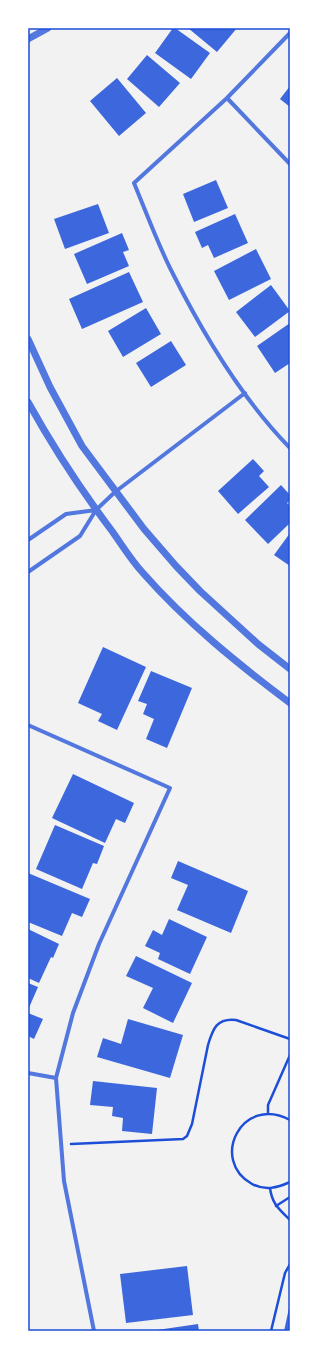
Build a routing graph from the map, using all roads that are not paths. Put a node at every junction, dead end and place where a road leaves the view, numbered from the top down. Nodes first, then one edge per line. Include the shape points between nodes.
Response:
1 (48, 28) edge
2 (290, 33) edge
3 (28, 39) edge
4 (227, 98) junction
5 (290, 164) edge
6 (28, 339) edge
7 (245, 394) junction
8 (28, 402) edge
9 (290, 448) edge
10 (115, 492) junction
11 (96, 510) junction
12 (28, 540) edge
13 (28, 572) edge
14 (290, 669) edge
15 (290, 703) edge
16 (28, 725) edge
17 (28, 1073) edge
18 (56, 1078) junction
19 (94, 1331) edge

1 - 3 street
2 - 4 street
4 - 5 street
4 - 7 street via 134,183 170,269 211,342
6 - 10 street via 82,446
7 - 9 street
7 - 10 street
8 - 11 street via 62,461
10 - 11 street
10 - 14 street via 144,529 196,586 258,644
11 - 12 street via 66,514
11 - 13 street via 80,536
11 - 15 street via 142,572 190,622 251,674
16 - 18 street via 170,788 99,944 73,1013
17 - 18 street
18 - 19 street via 64,1181

